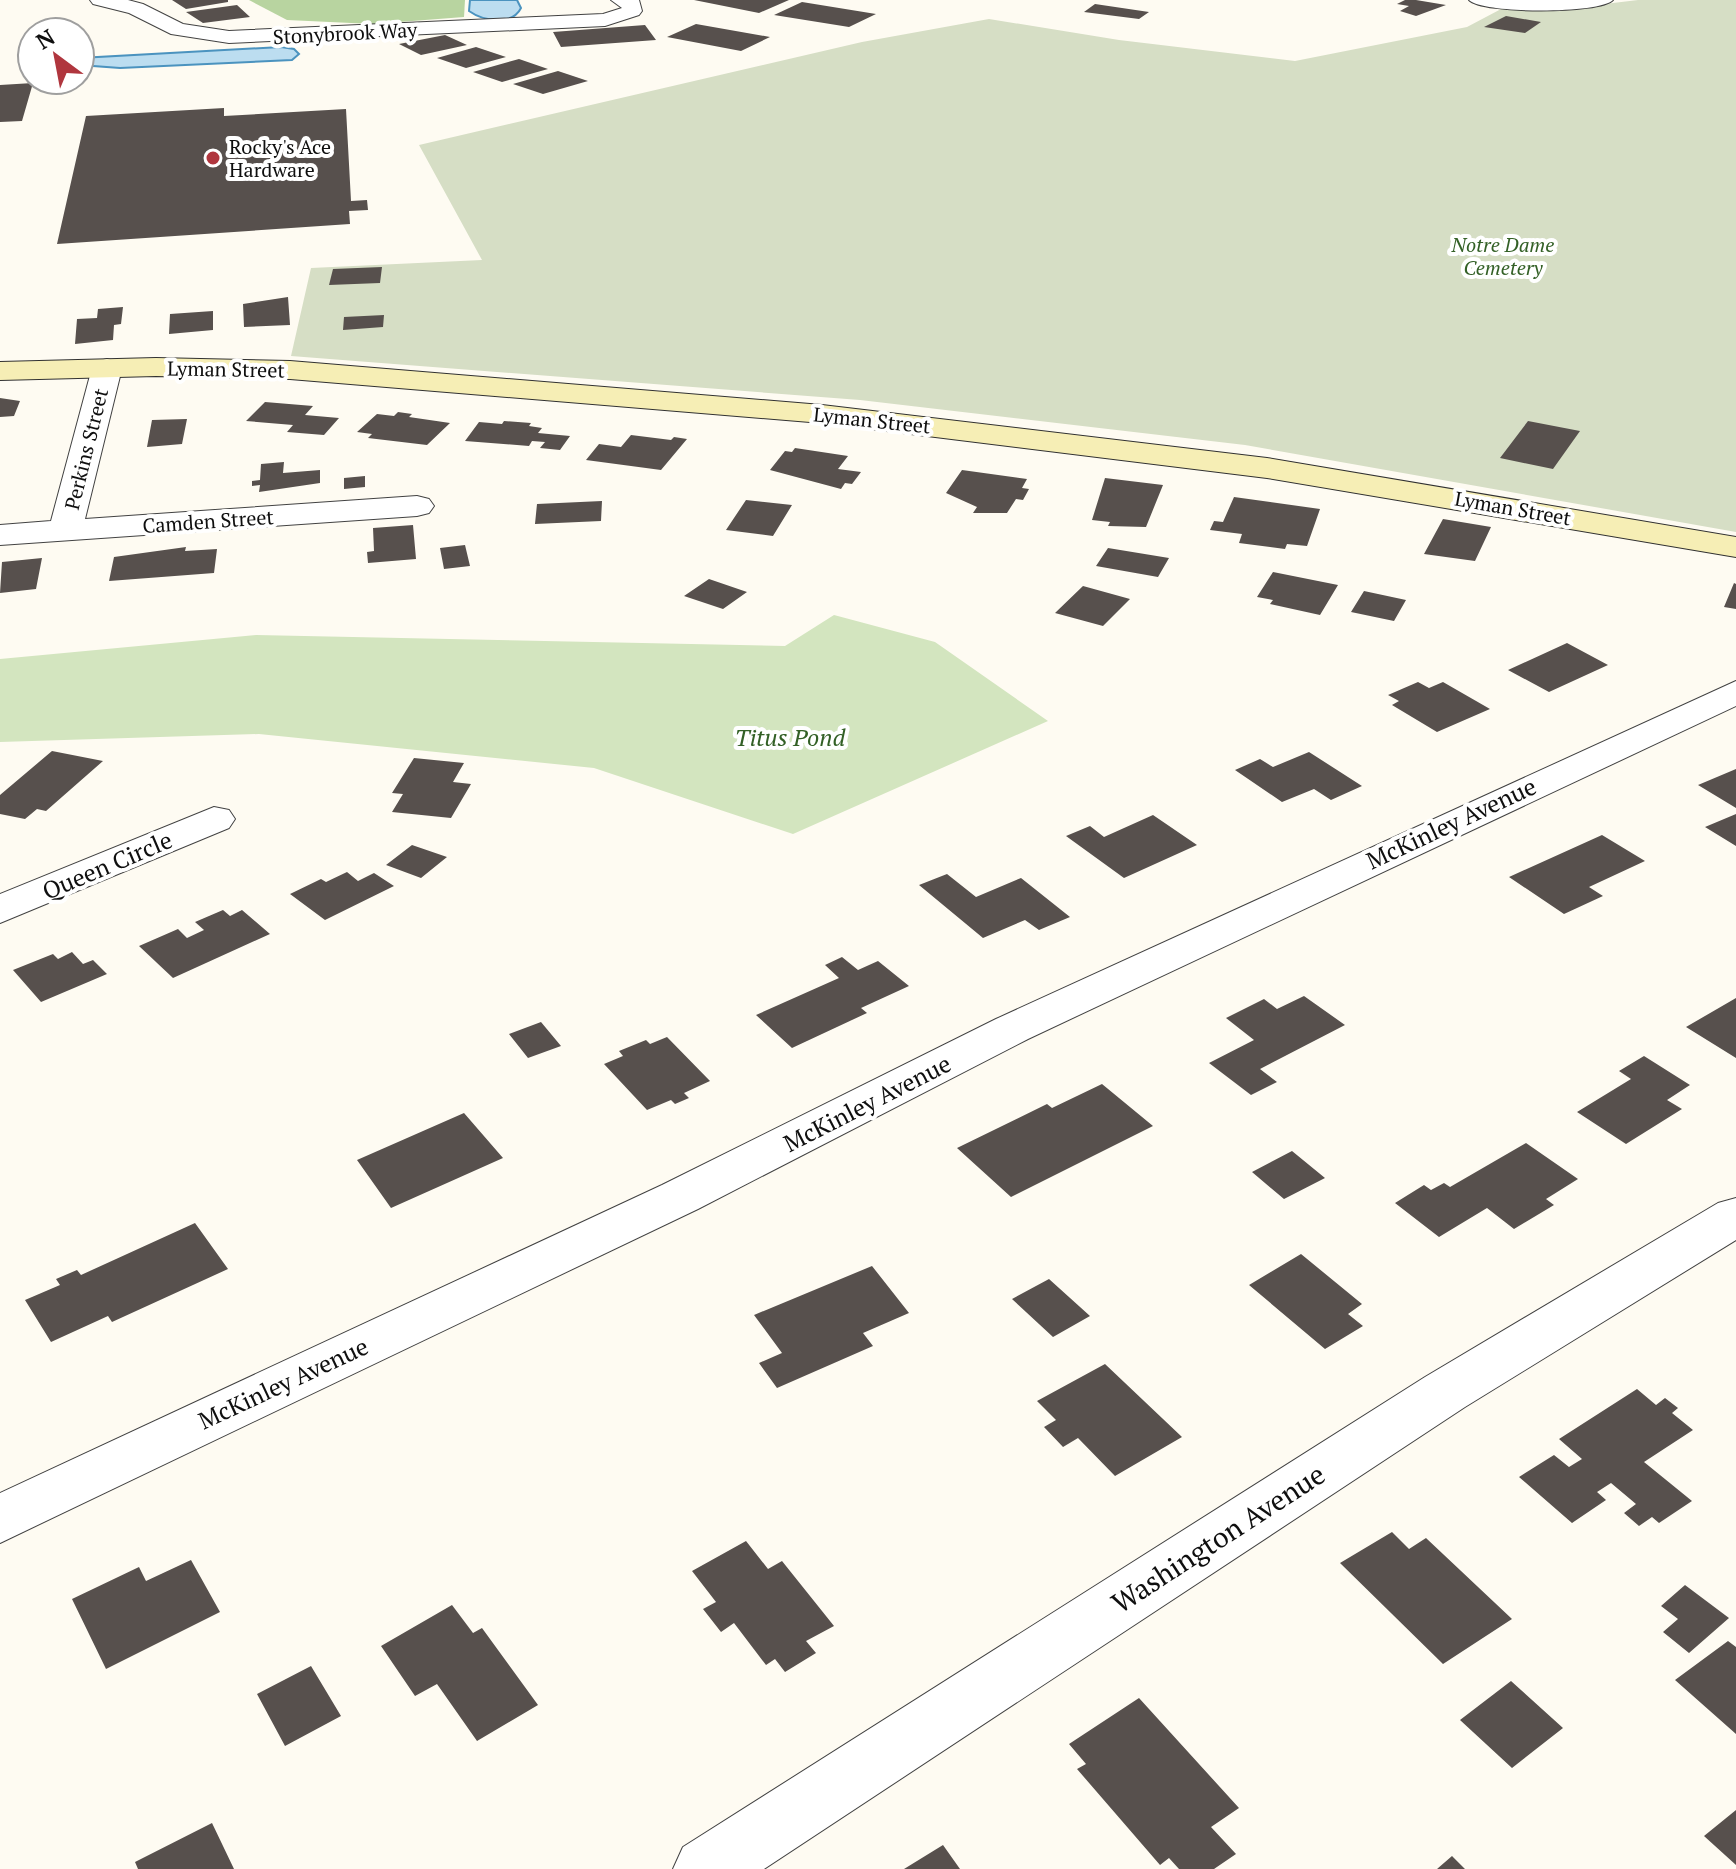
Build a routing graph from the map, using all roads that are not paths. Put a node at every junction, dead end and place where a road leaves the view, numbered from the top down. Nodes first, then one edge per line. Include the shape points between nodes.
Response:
1 (100, 0) edge
2 (570, 0) edge
3 (621, 0) edge
4 (1479, 0) edge
5 (1603, 0) edge
6 (597, 20) junction
7 (107, 368) junction
8 (0, 371) edge
9 (417, 506) dead end
10 (65, 531) junction
11 (0, 535) edge
12 (1736, 547) edge
13 (1736, 692) edge
14 (214, 819) dead end
15 (0, 910) edge
16 (1736, 1216) edge
17 (0, 1519) edge
18 (707, 1869) edge

1 - 6 street, Stonybrook Way via 136,8 178,30 229,37
2 - 6 street, Stonybrook Way via 551,11 566,19
3 - 6 street, Stonybrook Way via 632,4 632,11
4 - 5 street via 1538,5
7 - 8 main road, Lyman Street
7 - 10 street, Perkins Street
7 - 12 main road, Lyman Street via 385,376 822,414 1253,465
9 - 10 street, Camden Street
10 - 11 street, Camden Street
13 - 17 street, McKinley Avenue via 1012,1029 680,1197
14 - 15 street, Queen Circle
16 - 18 street, Washington Avenue via 1432,1400

